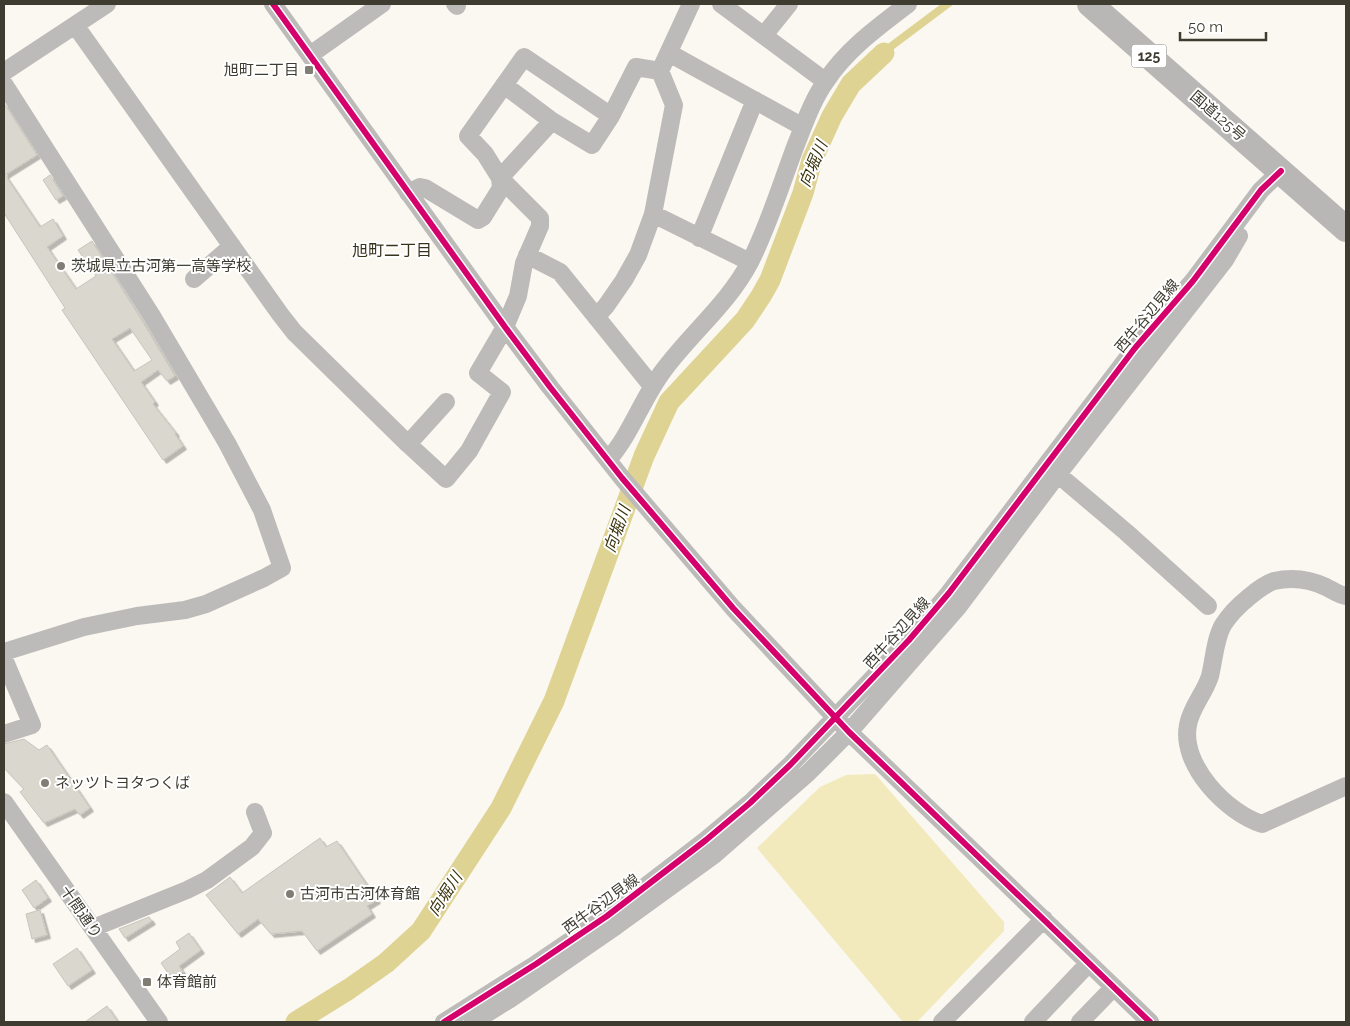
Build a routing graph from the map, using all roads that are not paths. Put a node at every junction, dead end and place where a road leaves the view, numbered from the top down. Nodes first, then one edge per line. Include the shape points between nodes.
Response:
1 (107, 4) edge
2 (273, 4) edge
3 (382, 4) edge
4 (691, 4) edge
5 (721, 4) edge
6 (789, 4) edge
7 (908, 4) edge
8 (1090, 4) edge
9 (75, 25) junction
10 (764, 35) junction
11 (669, 53) junction
12 (310, 54) junction
13 (660, 71) junction
14 (4, 72) edge
15 (825, 81) junction
16 (4, 84) edge
17 (504, 85) junction
18 (755, 100) junction
19 (611, 116) junction
20 (552, 121) junction
21 (803, 126) junction
22 (1280, 171) junction
23 (500, 178) junction
24 (408, 193) junction
25 (653, 214) junction
26 (1346, 229) edge
27 (699, 238) junction
28 (232, 246) junction
29 (527, 255) junction
30 (750, 262) junction
31 (194, 279) dead end
32 (596, 316) junction
33 (505, 327) junction
34 (652, 386) junction
35 (446, 402) dead end
36 (408, 444) junction
37 (608, 460) junction
38 (1052, 469) junction
39 (1346, 596) edge
40 (1208, 606) dead end
41 (4, 652) edge
42 (4, 659) edge
43 (836, 718) junction
44 (850, 732) junction
45 (4, 734) edge
46 (1346, 786) edge
47 (4, 802) edge
48 (255, 812) dead end
49 (1044, 919) junction
50 (93, 928) junction
51 (1089, 963) junction
52 (1114, 988) junction
53 (953, 1018) edge
54 (158, 1022) edge
55 (444, 1022) edge
56 (473, 1022) edge
57 (1033, 1022) edge
58 (1080, 1022) edge
59 (1150, 1022) edge

1 - 9 street
2 - 12 street
3 - 12 street
4 - 11 street
5 - 10 street
6 - 10 street
7 - 15 street via 859,43
8 - 22 highway, 国道125号 / 125
9 - 14 street
9 - 28 street
10 - 15 street
11 - 13 street
11 - 18 street
12 - 24 street
13 - 19 street via 636,67
13 - 25 street via 674,105
15 - 21 street
16 - 41 street via 152,316 227,443 262,510 282,568 206,604 84,628
17 - 19 street via 524,57
17 - 20 street
17 - 23 street via 468,136 485,154
18 - 21 street
18 - 27 street
19 - 20 street via 592,144
20 - 23 street
21 - 30 street
22 - 26 highway, 国道125号 / 125
22 - 38 street, 西牛谷辺見線 via 1261,190 1193,281 1135,348
23 - 24 street via 501,188 478,220 425,188
23 - 29 street via 540,218 540,226
24 - 33 street
25 - 27 street
25 - 32 street via 638,255 624,280
27 - 30 street
28 - 31 street
28 - 36 street via 294,332
29 - 32 street via 560,272
29 - 33 street via 518,296
30 - 34 street via 717,310
32 - 34 street
33 - 36 street via 478,372 502,392 461,462 446,479
33 - 37 street
34 - 37 street via 619,447
35 - 36 street
37 - 43 street via 733,608
38 - 40 street
38 - 43 street, 西牛谷辺見線 via 909,640
38 - 44 street, 西牛谷辺見線 via 958,607
39 - 46 street via 1319,583 1295,578 1273,582 1259,589 1233,612 1222,626 1209,679 1188,725 1188,742 1192,760 1219,796 1248,820 1262,824
42 - 45 street via 32,725
43 - 44 street
43 - 55 street, 西牛谷辺見線 via 750,803 669,870 591,927
44 - 49 street
44 - 56 street, 西牛谷辺見線 via 714,855 608,932
47 - 50 street, 十間通り
48 - 50 street via 263,833 252,848 207,880
49 - 51 street
49 - 53 street
50 - 54 street, 十間通り
51 - 52 street
51 - 57 street
52 - 58 street
52 - 59 street

